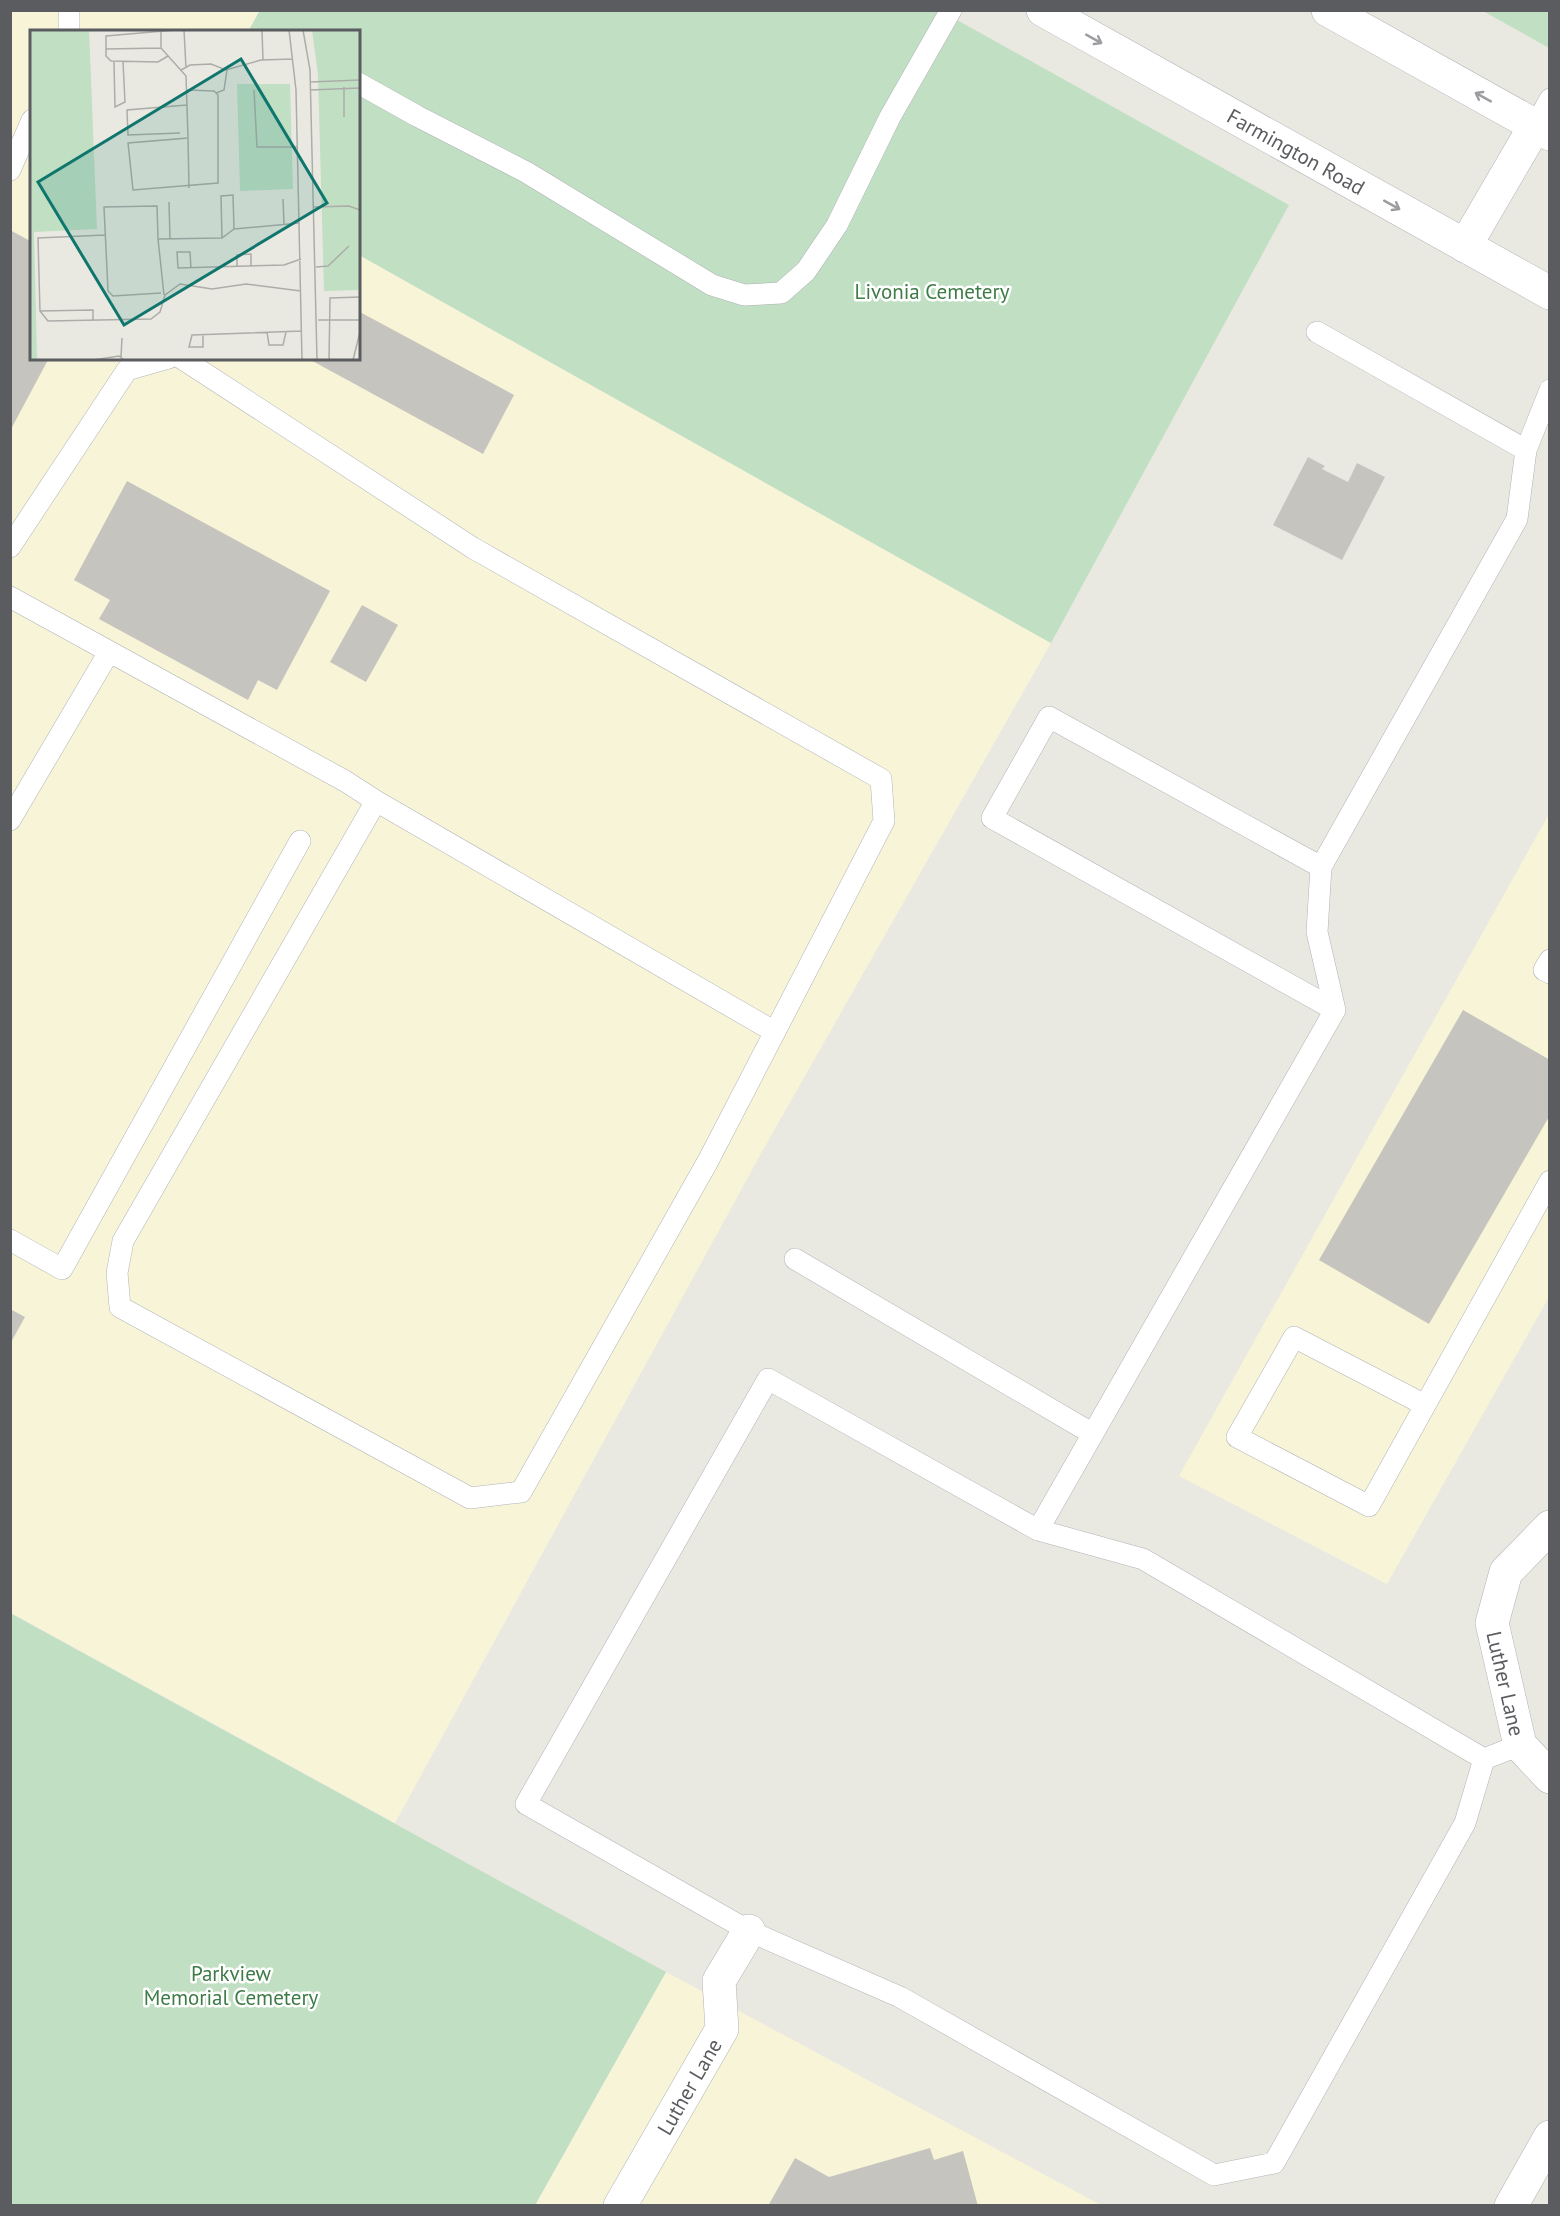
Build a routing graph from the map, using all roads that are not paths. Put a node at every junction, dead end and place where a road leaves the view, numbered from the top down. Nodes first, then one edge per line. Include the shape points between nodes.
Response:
1 (69, 10) edge
2 (951, 10) edge
3 (1042, 10) edge
4 (1328, 10) edge
5 (69, 30) edge
6 (360, 84) edge
7 (1544, 120) edge
8 (30, 127) edge
9 (19, 168) edge
10 (1465, 246) junction
11 (1550, 293) edge
12 (1317, 332) dead end
13 (156, 360) edge
14 (184, 360) edge
15 (1550, 390) edge
16 (1526, 450) junction
17 (10, 547) edge
18 (10, 597) edge
19 (110, 652) junction
20 (376, 801) junction
21 (10, 820) edge
22 (300, 841) dead end
23 (1321, 867) junction
24 (1550, 960) edge
25 (1550, 973) edge
26 (1335, 1010) junction
27 (776, 1032) junction
28 (1550, 1181) edge
29 (10, 1240) edge
30 (795, 1259) dead end
31 (1425, 1405) junction
32 (1094, 1434) junction
33 (1550, 1527) edge
34 (1038, 1530) junction
35 (1520, 1745) junction
36 (1484, 1759) junction
37 (1550, 1778) edge
38 (749, 1931) junction
39 (1550, 2137) edge
40 (620, 2205) edge
41 (1511, 2205) edge

1 - 5 lane
2 - 6 lane via 890,117 837,225 806,271 781,293 744,295 712,285 526,172
3 -> 10 main road, Farmington Road
7 -> 4 main road
7 - 10 main road
8 - 9 lane
10 - 11 main road, Farmington Road
12 - 16 lane
13 - 17 lane via 127,370
14 - 27 lane via 473,548 881,778 884,821
15 - 16 lane
16 - 23 lane via 1517,519
18 - 19 lane
19 - 20 lane
19 - 21 lane
20 - 27 lane
20 - 27 lane via 123,1241 117,1273 120,1307 470,1498 521,1492 708,1161
22 - 29 lane via 62,1269
23 - 26 lane via 1317,932
23 - 26 lane via 1049,717 992,818
24 - 25 lane via 1544,970
26 - 32 lane
28 - 31 lane
30 - 32 lane
31 - 31 lane via 1369,1506 1237,1437 1294,1338
32 - 34 lane
33 - 35 main road, Luther Lane via 1506,1572 1492,1623
34 - 36 lane via 1143,1559
34 - 38 lane via 768,1379 526,1804
35 - 36 lane
35 - 37 main road, Luther Lane
36 - 38 lane via 1465,1822 1274,2163 1214,2175 900,1997
38 - 40 main road, Luther Lane via 719,1981 722,2029
39 - 41 main road

